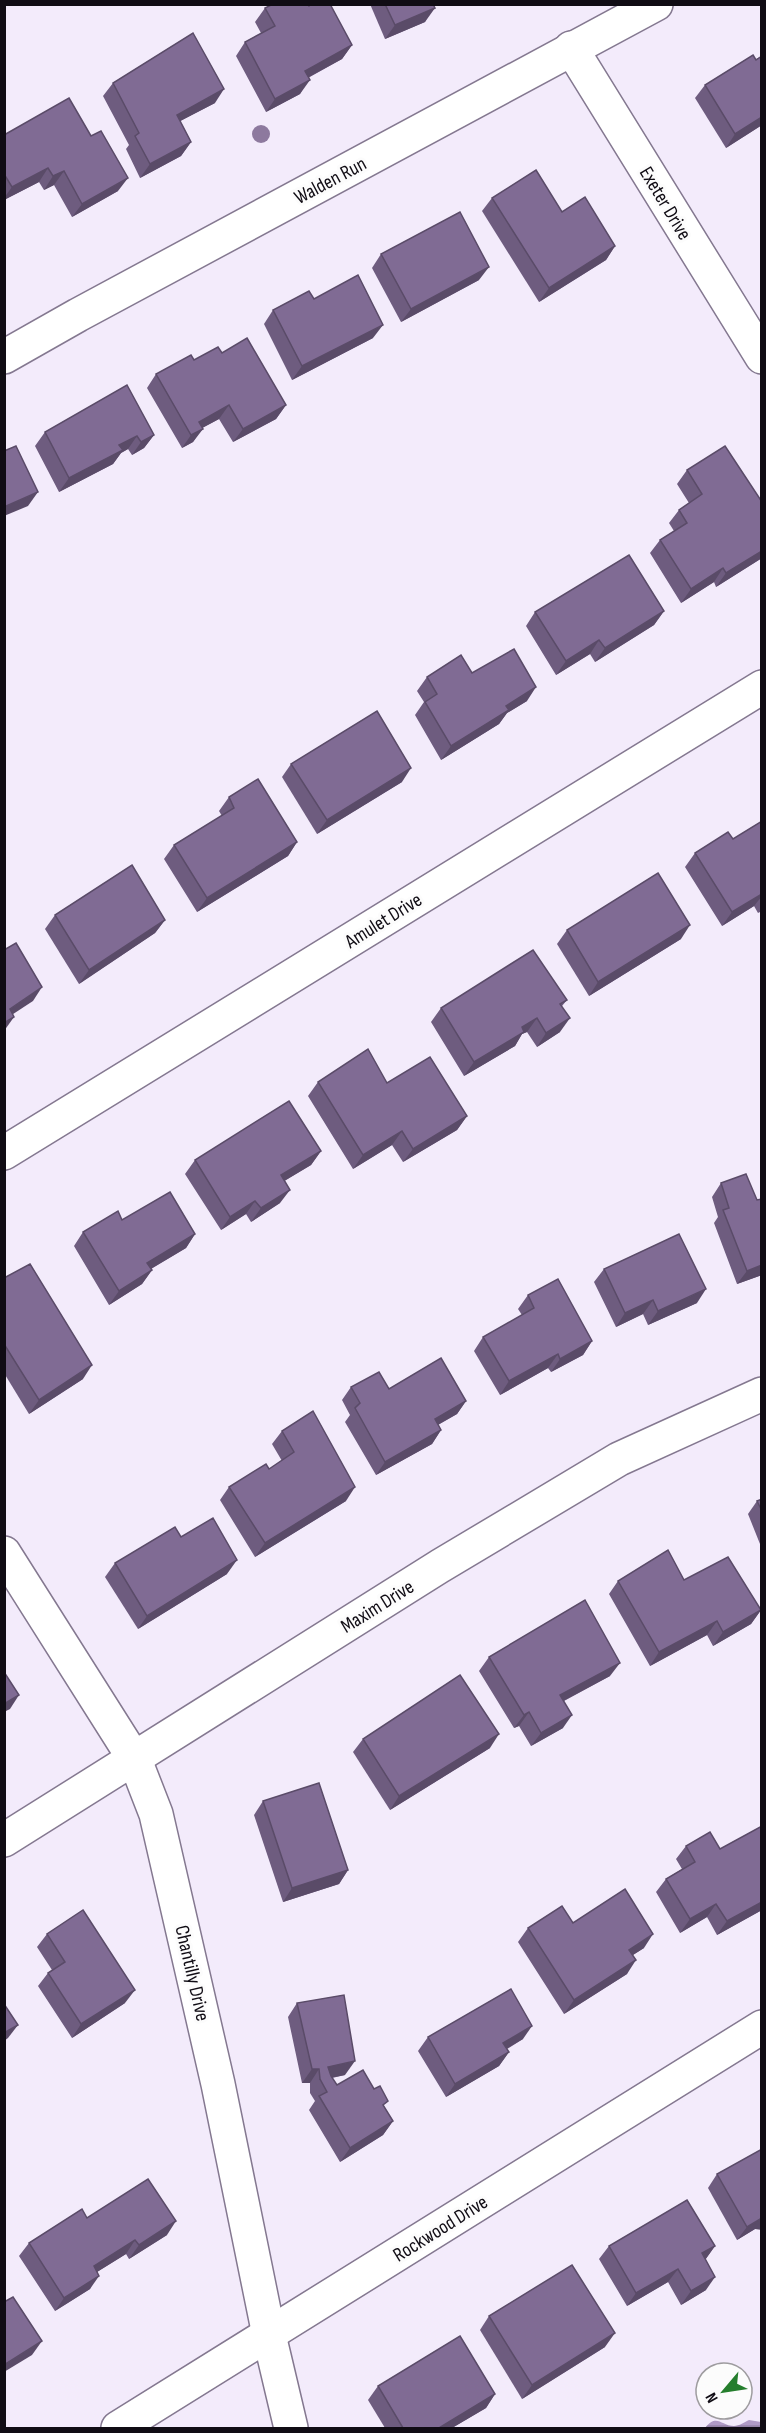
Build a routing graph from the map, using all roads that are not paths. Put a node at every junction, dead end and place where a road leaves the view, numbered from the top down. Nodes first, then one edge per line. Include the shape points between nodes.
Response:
1 (656, 4) edge
2 (571, 48) junction
3 (4, 357) edge
4 (762, 357) edge
5 (762, 687) edge
6 (4, 1153) edge
7 (762, 1394) edge
8 (4, 1553) edge
9 (135, 1760) junction
10 (4, 1840) edge
11 (762, 2027) edge
12 (269, 2335) junction
13 (118, 2428) edge
14 (291, 2428) edge

1 - 2 street, Walden Run
2 - 3 street, Walden Run
2 - 4 street, Exeter Drive
5 - 6 street, Amulet Drive
7 - 9 street, Maxim Drive via 609,1465 440,1566
8 - 9 street, Chantilly Drive
9 - 10 street, Maxim Drive
9 - 12 street, Chantilly Drive via 156,1814 179,1907
11 - 12 street, Rockwood Drive
12 - 13 street, Rockwood Drive
12 - 14 street, Chantilly Drive

